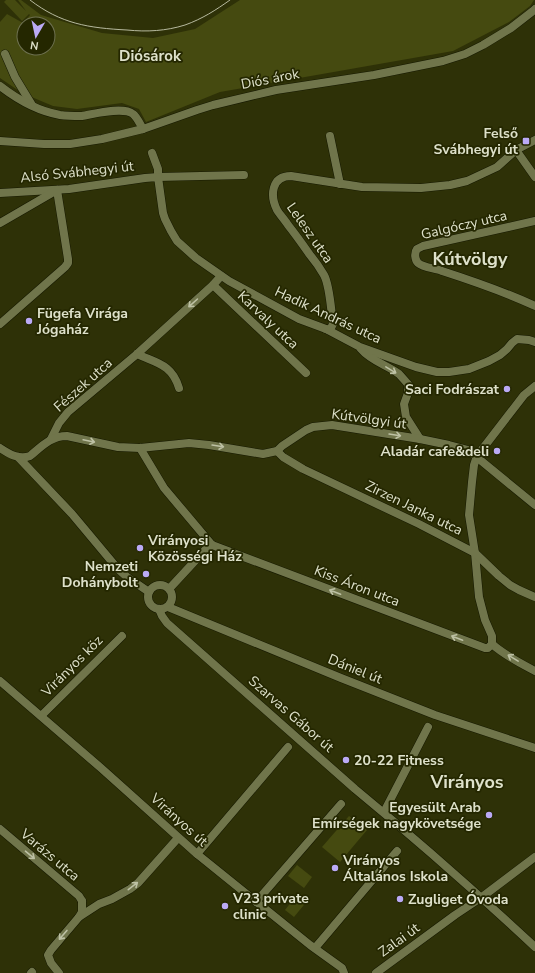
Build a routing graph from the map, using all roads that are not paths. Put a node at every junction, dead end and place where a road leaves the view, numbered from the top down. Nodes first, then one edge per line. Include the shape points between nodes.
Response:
1 (535, 8) edge
2 (5, 54) dead end
3 (0, 86) edge
4 (32, 106) junction
5 (143, 129) junction
6 (330, 136) dead end
7 (535, 140) edge
8 (0, 141) edge
9 (516, 150) junction
10 (152, 153) dead end
11 (244, 175) dead end
12 (535, 177) edge
13 (158, 181) junction
14 (340, 184) junction
15 (57, 190) junction
16 (0, 193) edge
17 (535, 221) edge
18 (0, 223) edge
19 (220, 276) junction
20 (213, 285) junction
21 (535, 306) edge
22 (0, 324) edge
23 (326, 329) junction
24 (535, 342) edge
25 (360, 347) junction
26 (137, 354) junction
27 (306, 373) dead end
28 (535, 386) edge
29 (179, 388) dead end
30 (51, 439) junction
31 (420, 439) junction
32 (0, 448) edge
33 (140, 448) junction
34 (277, 451) junction
35 (477, 456) junction
36 (18, 457) junction
37 (535, 505) edge
38 (212, 545) junction
39 (475, 553) junction
40 (169, 589) junction
41 (149, 592) junction
42 (535, 596) edge
43 (168, 607) junction
44 (159, 610) junction
45 (122, 636) dead end
46 (492, 644) junction
47 (535, 671) edge
48 (0, 681) edge
49 (41, 716) junction
50 (428, 728) dead end
51 (288, 747) dead end
52 (535, 748) edge
53 (341, 804) dead end
54 (384, 812) junction
55 (0, 830) edge
56 (178, 838) junction
57 (397, 851) dead end
58 (197, 854) junction
59 (535, 857) edge
60 (482, 897) junction
61 (82, 901) junction
62 (256, 902) junction
63 (99, 904) junction
64 (79, 917) junction
65 (535, 947) edge
66 (314, 948) junction
67 (59, 973) edge
68 (344, 973) edge
69 (376, 973) edge

1 - 5 street, Diós árok via 511,28 465,54 374,75 239,98
2 - 4 street
3 - 4 street
4 - 5 street via 66,116 129,112 135,116
5 - 8 street, Diós árok via 70,144
6 - 14 street
7 - 9 street
9 - 12 street
9 - 14 street via 497,167 467,181 450,185 421,188
10 - 13 street, Hadik András utca via 158,170
11 - 13 street, Alsó Svábhegyi út
13 - 15 street, Alsó Svábhegyi út via 145,178
13 - 19 street, Hadik András utca via 165,219 173,236
14 - 23 street, Lelesz utca via 286,176 274,186 275,205 278,211 325,276 333,324 329,330
15 - 16 street, Alsó Svábhegyi út
15 - 18 street
15 - 22 street via 68,263
17 - 21 street, Galgóczy utca via 423,246 415,253 418,263 424,266
19 - 20 street, Fészek utca
19 - 23 street, Hadik András utca via 295,316
20 -> 26 street, Fészek utca
20 - 27 street, Karvaly utca
23 - 25 street, Hadik András utca
24 - 25 street, Hadik András utca via 517,339 507,350 489,361 469,369 449,372 416,367
25 -> 31 street via 408,384 404,404 406,417
26 - 29 street via 166,366 177,380
26 - 30 street, Fészek utca via 68,412
28 - 35 street via 524,395
30 -> 33 street via 67,436 118,447
30 - 36 street via 30,456
34 -> 31 street, Kútvölgyi út via 306,430 319,426 332,425
31 - 35 street, Kútvölgyi út via 468,450
32 - 36 street
33 -> 34 street via 189,443 263,454
33 - 38 street via 164,488
34 - 39 street, Zirzen Janka utca via 303,469
35 - 37 street, Kútvölgyi út
35 - 39 street via 469,514
36 - 41 street via 72,514 118,569
38 - 40 street
46 -> 38 street, Kiss Áron utca via 485,648
39 - 42 street, Zirzen Janka utca via 510,585
39 - 46 street via 480,597
40 - 41 street via 159,585
40 - 43 street via 172,599
41 - 44 street via 149,603
43 - 44 street
43 - 52 street, Dániel út via 435,715
44 - 54 street, Szarvas Gábor út via 167,623
45 - 49 street, Virányos köz
47 -> 46 street
48 - 49 street, Virányos út
49 - 56 street, Virányos út
50 - 54 street
51 - 58 street
53 - 62 street
54 - 60 street, Szarvas Gábor út
55 -> 61 street, Varázs utca
56 - 58 street, Virányos út
63 -> 56 street via 138,883
57 - 66 street
58 - 62 street, Virányos út
59 - 60 street, Zalai út
60 - 65 street, Szarvas Gábor út
60 - 69 street, Zalai út
61 - 63 street
61 - 64 street via 82,912
62 - 66 street, Virányos út
63 - 64 street
64 -> 67 street via 48,955
66 - 68 street, Virányos út via 342,968

